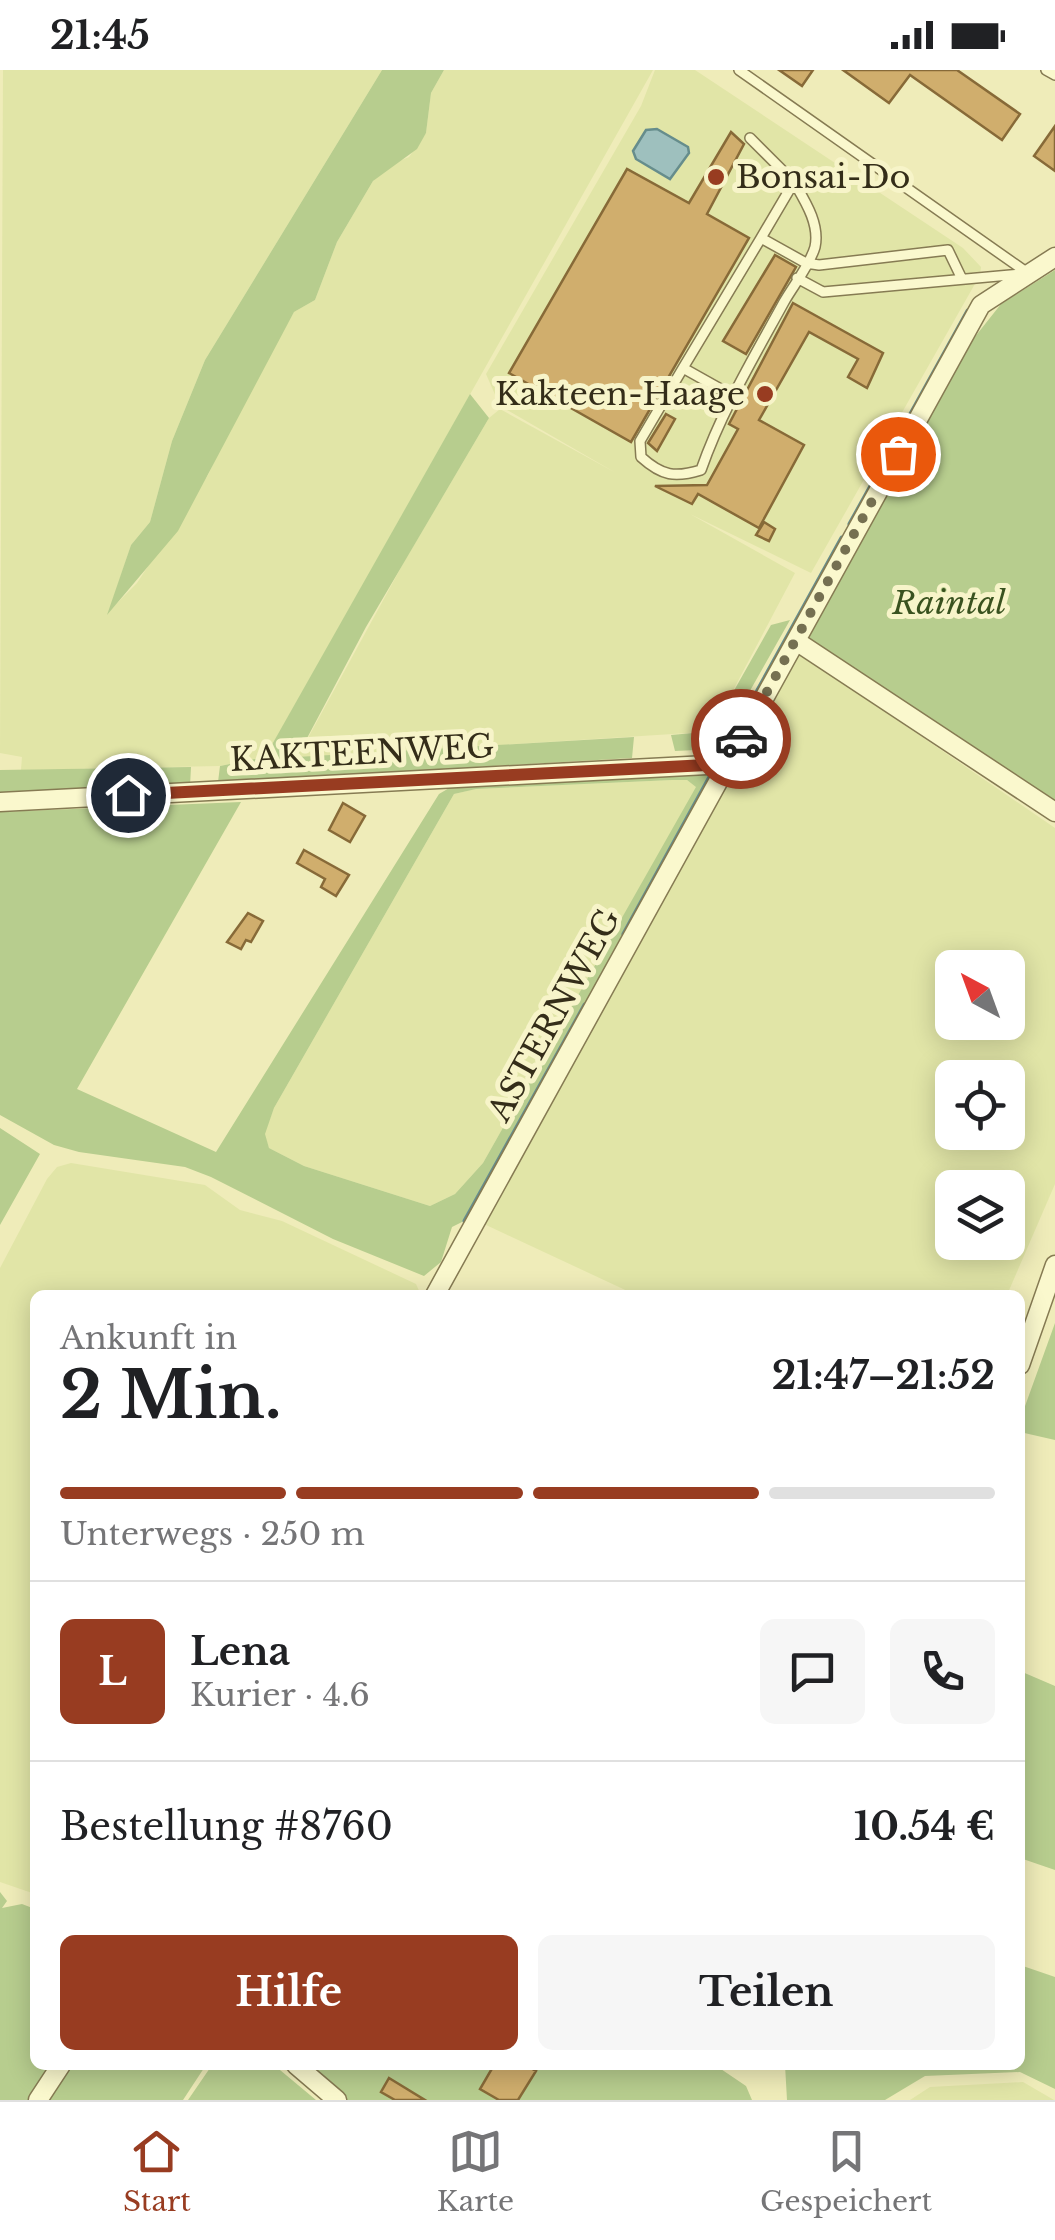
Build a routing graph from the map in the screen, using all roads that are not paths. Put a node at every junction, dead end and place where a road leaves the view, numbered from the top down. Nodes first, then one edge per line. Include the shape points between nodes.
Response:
1 (739, 70) edge
2 (750, 138) dead end
3 (794, 182) junction
4 (761, 238) junction
5 (1055, 257) edge
6 (806, 264) junction
7 (1029, 274) junction
8 (961, 277) junction
9 (797, 278) junction
10 (683, 368) junction
11 (733, 396) junction
12 (796, 641) junction
13 (726, 764) junction
14 (0, 802) edge
15 (1055, 812) edge
16 (1055, 1264) edge
17 (438, 1290) edge
18 (1025, 1351) edge
19 (58, 2070) edge
20 (302, 2070) edge
21 (38, 2100) edge
22 (337, 2100) edge

1 - 7 lane
2 - 3 lane
3 - 4 lane
3 - 6 lane via 813,216 815,247
4 - 6 lane
4 - 10 lane
5 - 7 street, ASTERNWEG
6 - 8 lane via 948,250
6 - 9 lane
7 - 8 lane
7 - 12 street, ASTERNWEG via 980,305
8 - 9 lane via 823,292
9 - 11 lane
10 - 11 lane
10 - 11 lane via 640,442 641,458 656,471 678,477 701,470
12 - 13 street, ASTERNWEG
12 - 15 street
13 - 14 street, KAKTEENWEG
13 - 17 street, ASTERNWEG
16 - 18 street
19 - 21 street
20 - 22 street

